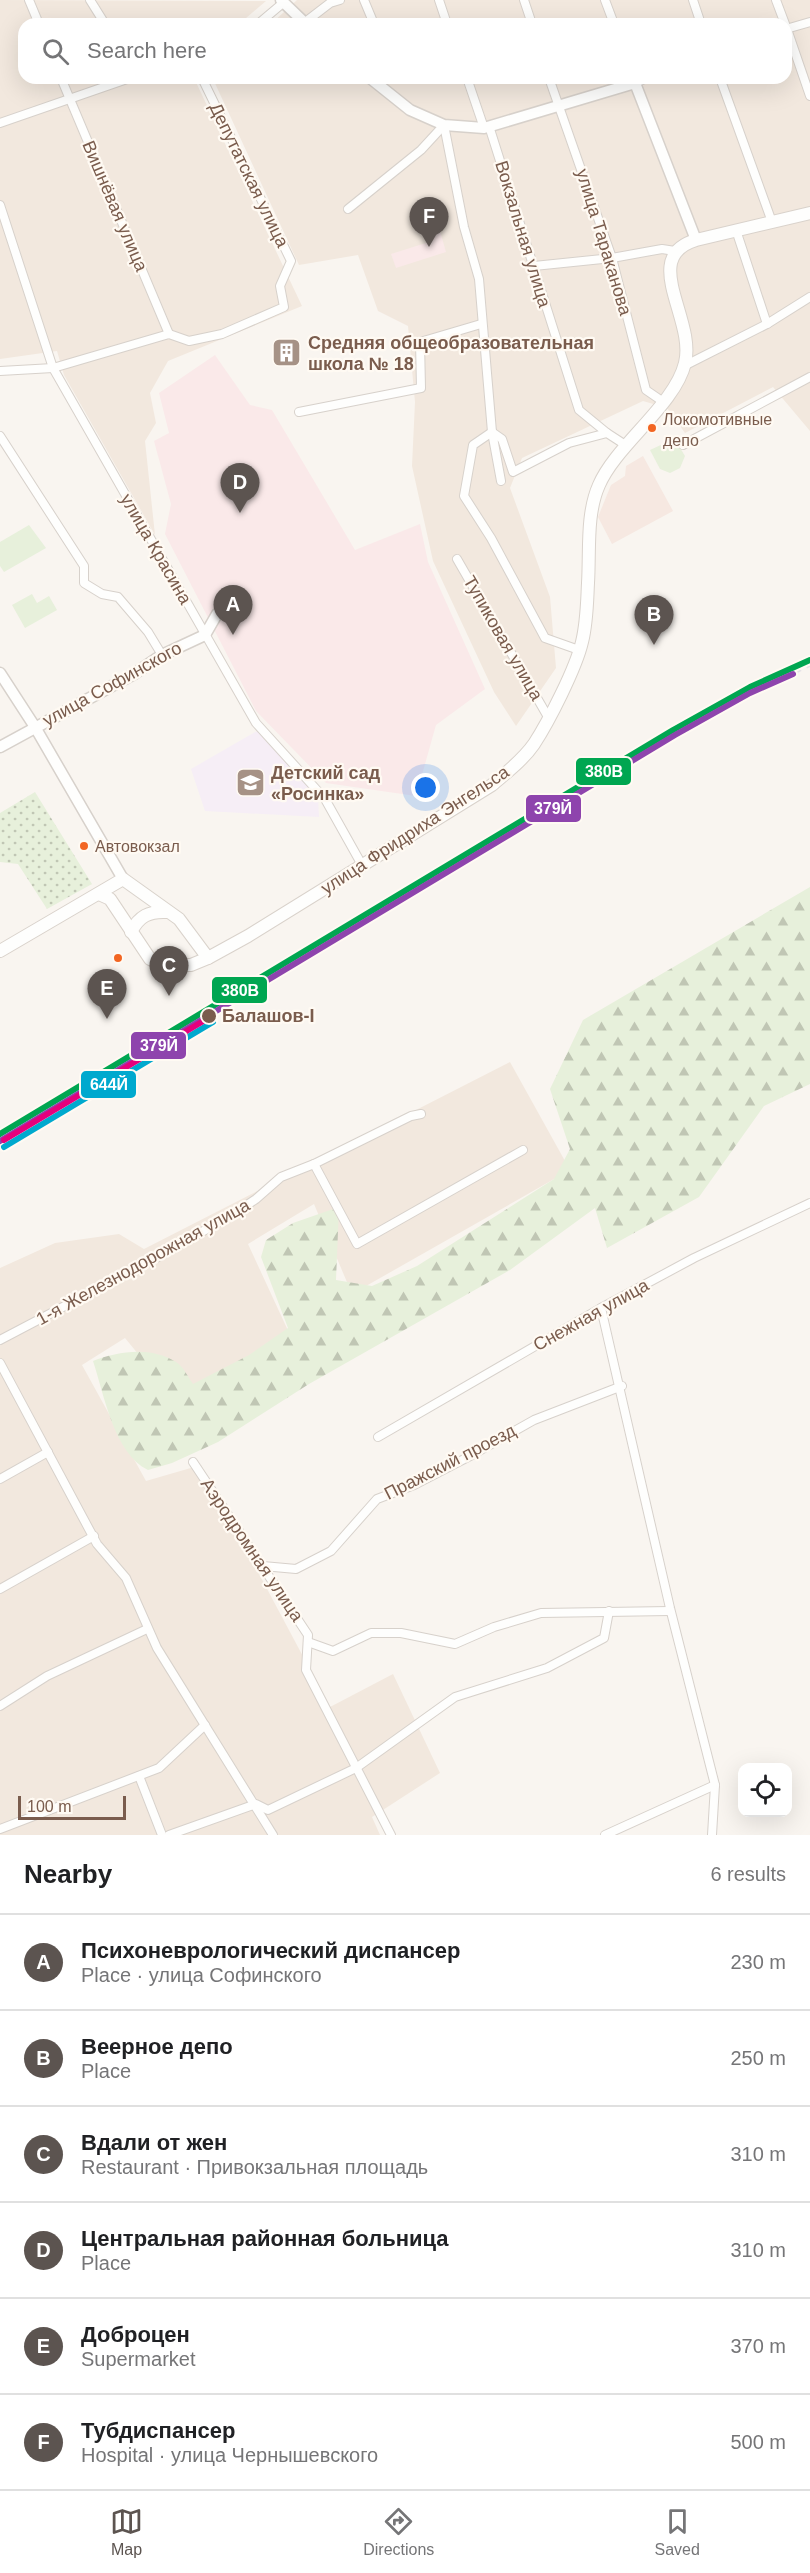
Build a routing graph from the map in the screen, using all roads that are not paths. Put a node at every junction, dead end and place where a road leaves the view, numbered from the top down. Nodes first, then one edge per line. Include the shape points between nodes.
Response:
1 (29, 0) edge
2 (90, 0) edge
3 (340, 0) edge
4 (364, 0) edge
5 (439, 0) edge
6 (524, 0) edge
7 (605, 0) edge
8 (693, 0) edge
9 (776, 0) edge
10 (282, 1) edge
11 (36, 18) edge
12 (101, 18) edge
13 (264, 18) edge
14 (300, 18) edge
15 (311, 18) edge
16 (372, 18) edge
17 (445, 18) edge
18 (530, 18) edge
19 (612, 18) edge
20 (699, 18) edge
21 (783, 18) edge
22 (810, 22) edge
23 (792, 26) edge
24 (792, 44) edge
25 (63, 84) edge
26 (114, 84) edge
27 (205, 84) edge
28 (378, 84) edge
29 (469, 84) edge
30 (551, 84) edge
31 (624, 84) edge
32 (635, 84) edge
33 (722, 84) edge
34 (810, 96) edge
35 (70, 100) junction
36 (558, 105) junction
37 (0, 123) edge
38 (444, 125) junction
39 (487, 127) junction
40 (0, 205) edge
41 (348, 209) dead end
42 (810, 213) edge
43 (772, 222) junction
44 (736, 230) junction
45 (696, 240) junction
46 (675, 250) junction
47 (612, 258) junction
48 (534, 266) junction
49 (810, 297) edge
50 (481, 324) junction
51 (767, 324) junction
52 (169, 334) junction
53 (684, 366) junction
54 (53, 368) junction
55 (0, 371) edge
56 (810, 377) edge
57 (662, 401) junction
58 (299, 412) dead end
59 (492, 432) junction
60 (607, 433) junction
61 (0, 436) edge
62 (683, 444) dead end
63 (627, 446) junction
64 (501, 481) dead end
65 (457, 559) dead end
66 (218, 614) dead end
67 (205, 635) junction
68 (579, 650) junction
69 (162, 655) junction
70 (0, 673) edge
71 (548, 717) junction
72 (35, 727) junction
73 (0, 747) edge
74 (362, 865) junction
75 (123, 879) junction
76 (99, 894) junction
77 (168, 912) junction
78 (131, 932) junction
79 (0, 951) edge
80 (208, 958) junction
81 (422, 1114) dead end
82 (523, 1150) dead end
83 (314, 1164) junction
84 (810, 1203) edge
85 (601, 1308) junction
86 (0, 1340) edge
87 (0, 1363) edge
88 (620, 1387) junction
89 (378, 1437) dead end
90 (48, 1452) junction
91 (193, 1461) dead end
92 (0, 1479) edge
93 (94, 1536) junction
94 (263, 1566) junction
95 (0, 1589) edge
96 (609, 1611) junction
97 (670, 1611) junction
98 (147, 1629) junction
99 (308, 1642) junction
100 (0, 1706) edge
101 (205, 1725) junction
102 (356, 1768) junction
103 (139, 1776) junction
104 (715, 1785) junction
105 (256, 1804) junction
106 (0, 1829) edge
107 (711, 1834) edge
108 (162, 1835) edge
109 (169, 1835) edge
110 (273, 1835) edge
111 (391, 1835) edge
112 (605, 1835) edge

1 - 11 street
2 - 12 street
3 - 15 street
4 - 16 street
5 - 17 street
6 - 18 street
7 - 19 street
8 - 20 street
9 - 21 street
10 - 13 street
10 - 14 street
22 - 23 street
24 - 34 street
25 - 35 street, Вишнёвая улица
26 - 35 street
27 - 52 street, Депутатская улица via 291,261 280,286 284,307 222,334 189,341
28 - 38 street via 410,110
29 - 39 street, Вокзальная улица
30 - 36 street, улица Тараканова
31 - 36 street
32 - 45 street
33 - 43 street
35 - 37 street
35 - 52 street, Вишнёвая улица
36 - 39 street
36 - 47 street, улица Тараканова
38 - 39 street
38 - 41 street via 421,150
38 - 50 street via 464,227 479,279
39 - 48 street, Вокзальная улица
40 - 54 street, улица Красина
42 - 43 main road
43 - 44 main road
44 - 45 main road
44 - 51 street
45 - 46 main road
46 - 47 street
46 - 53 main road via 669,262 669,278 686,333
47 - 48 street
47 - 57 street, улица Тараканова via 646,390
48 - 60 street, Вокзальная улица via 579,410
49 - 51 street
50 - 58 street via 420,342 421,388
50 - 59 street
51 - 53 street
52 - 54 street
53 - 57 main road, улица Фридриха Энгельса
54 - 55 street
54 - 67 street, улица Красина
56 - 62 street
57 - 63 main road, улица Фридриха Энгельса
59 - 60 street via 502,439 513,472 569,444
59 - 64 street
59 - 68 street via 473,445 464,496 545,638
60 - 63 street, Вокзальная улица
61 - 69 street via 84,566 84,583 102,594 118,597
63 - 68 main road, улица Фридриха Энгельса via 600,482 592,503 586,618
65 - 71 street, Тупиковая улица
66 - 67 street
67 - 69 street, улица Софинского
67 - 74 street, улица Красина via 256,723 326,799
68 - 71 main road, улица Фридриха Энгельса
69 - 72 street, улица Софинского
70 - 72 street
71 - 74 main road, улица Фридриха Энгельса via 534,743 492,785
72 - 73 street, улица Софинского
72 - 75 street
74 - 80 main road, улица Фридриха Энгельса
75 - 76 main road
75 - 77 main road
76 - 78 main road, улица Фридриха Энгельса via 110,899
76 - 79 main road
77 - 78 main road via 153,911 137,919
77 - 80 main road via 179,919
78 - 80 main road, улица Фридриха Энгельса via 150,959 160,964 191,965
81 - 83 street, 1-я Железнодорожная улица
82 - 83 street via 357,1244
83 - 86 street, 1-я Железнодорожная улица via 281,1177 235,1213 158,1257
84 - 85 street, Снежная улица
85 - 88 street
85 - 89 street, Снежная улица
87 - 90 street
88 - 94 street, Пражский проезд via 534,1420 414,1485 377,1499 331,1551 296,1569
88 - 97 street
90 - 92 street
90 - 93 street
91 - 94 street, Аэродромная улица
93 - 95 street
93 - 98 street via 108,1560 126,1578
94 - 99 street, Аэродромная улица via 309,1635
96 - 97 street
96 - 99 street via 542,1613 455,1644 401,1633 372,1633 333,1651
96 - 102 street via 604,1638 548,1668 455,1697
97 - 104 street
98 - 100 street via 47,1676
98 - 101 street
99 - 102 street, Аэродромная улица via 306,1670
101 - 103 street via 159,1768
101 - 105 street
102 - 105 street via 268,1810
102 - 111 street, Аэродромная улица
103 - 106 street
103 - 108 street
104 - 107 street
104 - 112 street
105 - 109 street
105 - 110 street

